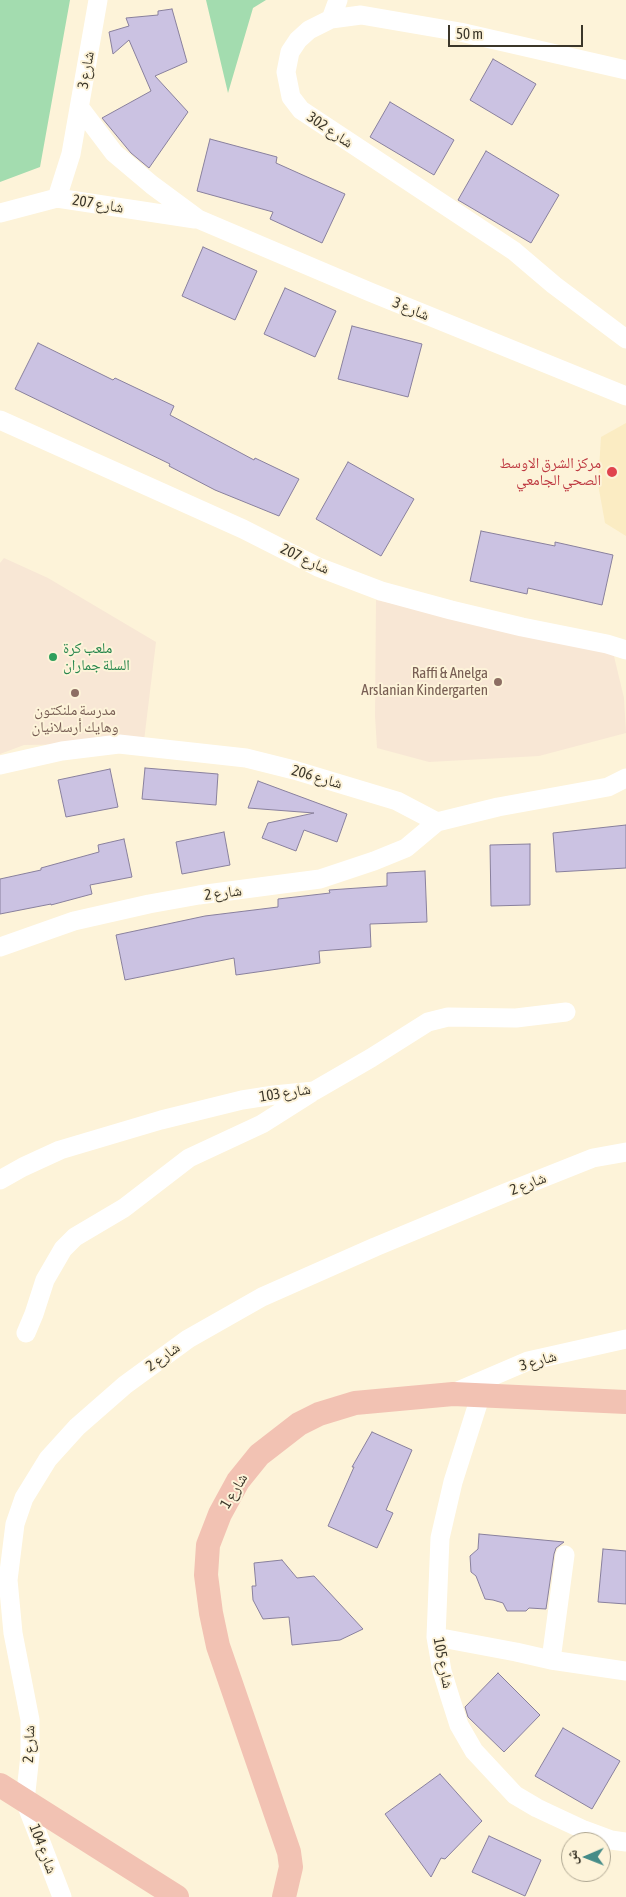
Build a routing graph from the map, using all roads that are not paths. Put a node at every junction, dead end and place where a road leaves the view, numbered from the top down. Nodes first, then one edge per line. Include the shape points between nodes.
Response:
1 (98, 0) edge
2 (338, 0) edge
3 (331, 19) junction
4 (626, 70) edge
5 (80, 108) junction
6 (57, 198) junction
7 (0, 213) edge
8 (198, 219) junction
9 (626, 339) edge
10 (626, 396) edge
11 (0, 420) edge
12 (626, 650) edge
13 (0, 765) edge
14 (626, 778) edge
15 (437, 822) junction
16 (0, 946) edge
17 (566, 1012) dead end
18 (314, 1091) junction
19 (626, 1152) edge
20 (0, 1180) edge
21 (26, 1333) dead end
22 (626, 1339) edge
23 (453, 1394) junction
24 (482, 1394) junction
25 (626, 1402) edge
26 (565, 1555) dead end
27 (436, 1637) junction
28 (551, 1660) junction
29 (626, 1671) edge
30 (0, 1785) edge
31 (25, 1802) junction
32 (626, 1842) edge
33 (62, 1897) edge
34 (177, 1897) edge
35 (284, 1897) edge

1 - 5 street, شارع 3
2 - 3 street
3 - 4 street, شارع 302 via 361,15 380,17
3 - 9 street, شارع 302 via 309,30 290,52 286,72 288,87 301,110 514,251
5 - 6 street, شارع 3 via 71,154
5 - 8 street via 114,153
6 - 7 street, شارع 207
6 - 8 street, شارع 207
8 - 10 street, شارع 3
11 - 12 street, شارع 207 via 243,529 318,567 381,591
13 - 15 street, شارع 206 via 62,751 119,744 246,758 397,801
14 - 15 street via 608,787
15 - 16 street, شارع 2 via 406,848 320,879 149,904 74,921
17 - 18 street, شارع 103 via 516,1018 448,1017 428,1022
18 - 20 street, شارع 103 via 242,1100 161,1120 60,1150
18 - 21 street via 262,1124 189,1158 124,1208 75,1237 63,1249 45,1280
19 - 31 street, شارع 2 via 593,1158 505,1193 262,1297 188,1339 125,1385 77,1427 48,1459 24,1498 11,1549 10,1610 30,1720
22 - 23 street, شارع 3 via 528,1361
23 - 24 main road, شارع 1
23 - 35 main road, شارع 1 via 355,1403 299,1424 259,1455 238,1481 208,1545 206,1575 218,1646 289,1852 291,1867
24 - 25 main road, شارع 1
24 - 27 street, شارع 105 via 453,1482 440,1538
26 - 28 street
27 - 28 street
27 - 32 street, شارع 105 via 442,1670 459,1725 474,1751 495,1775 515,1795 538,1808 584,1830
28 - 29 street
30 - 31 main road
31 - 33 street, شارع 104
31 - 34 main road

